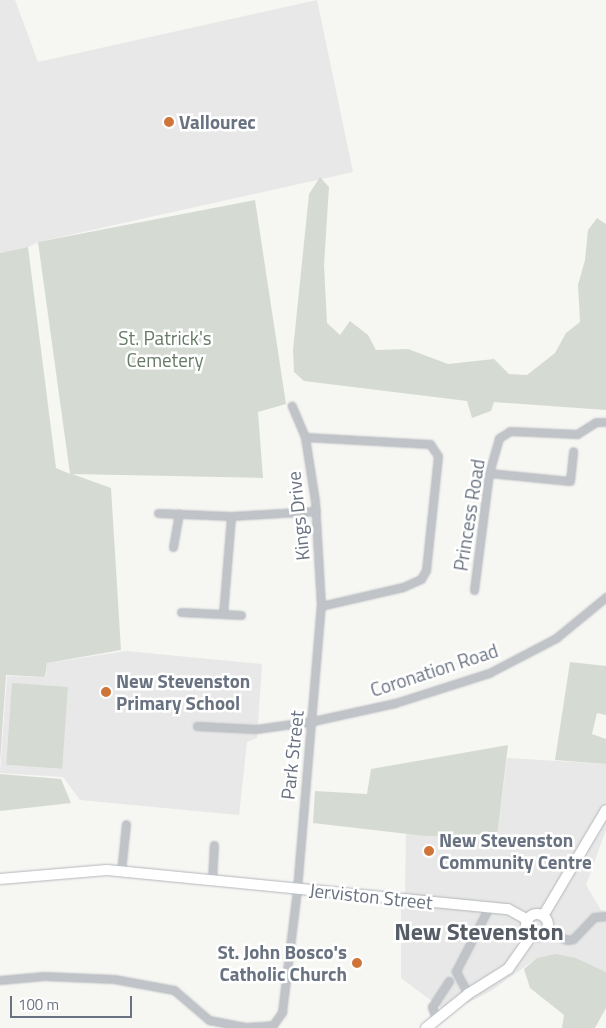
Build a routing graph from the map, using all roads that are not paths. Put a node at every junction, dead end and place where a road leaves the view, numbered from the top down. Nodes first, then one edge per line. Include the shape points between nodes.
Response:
1 (292, 406) dead end
2 (606, 422) edge
3 (304, 437) junction
4 (573, 451) dead end
5 (488, 473) junction
6 (316, 511) junction
7 (158, 513) dead end
8 (179, 514) junction
9 (232, 516) junction
10 (173, 548) dead end
11 (474, 590) dead end
12 (606, 597) edge
13 (321, 606) junction
14 (181, 612) dead end
15 (222, 614) junction
16 (241, 616) dead end
17 (319, 624) joint
18 (313, 721) junction
19 (197, 726) dead end
20 (606, 810) edge
21 (126, 824) dead end
22 (214, 845) dead end
23 (121, 872) junction
24 (0, 879) edge
25 (212, 880) junction
26 (297, 889) junction
27 (489, 907) junction
28 (543, 916) junction
29 (606, 916) edge
30 (528, 920) junction
31 (547, 930) junction
32 (532, 935) junction
33 (456, 971) junction
34 (441, 979) dead end
35 (0, 980) edge
36 (449, 981) junction
37 (468, 994) junction
38 (436, 1019) junction
39 (246, 1028) edge
40 (426, 1028) edge

1 - 3 street, Kings Drive
2 - 5 street, Princess Road via 596,422 577,434 510,432 499,438
3 - 6 street, Kings Drive
3 - 13 street via 430,444 438,456 426,570 421,580
4 - 5 street via 570,481
5 - 11 street, Princess Road
6 - 9 street
6 - 13 street, Kings Drive
7 - 8 street
8 - 9 street
8 - 10 street
9 - 15 street
12 - 18 street, Coronation Road via 556,638 491,673 395,703
13 - 17 street, Kings Drive
14 - 15 street
15 - 16 street
17 - 18 street, Park Street
18 - 19 street, Coronation Road via 256,728
18 - 26 street, Park Street
20 - 28 main road
21 - 23 street
22 - 25 street
23 - 24 main road, Jerviston Street via 75,871
23 - 25 main road, Jerviston Street
25 - 26 main road, Jerviston Street
26 - 27 main road, Jerviston Street
26 - 39 street, Park Street via 282,1012 273,1025
27 - 30 main road, Jerviston Street via 508,909
27 - 33 street
28 - 30 main road via 536,914
28 - 31 main road
29 - 31 street via 594,916 573,939 567,940
30 - 32 main road via 527,930
31 - 32 main road via 538,936
32 - 37 main road via 508,969
33 - 36 street
33 - 37 street
34 - 36 street
35 - 39 street via 44,976 114,979 174,990 209,1020
36 - 38 street via 432,1007
37 - 38 main road
38 - 40 main road

